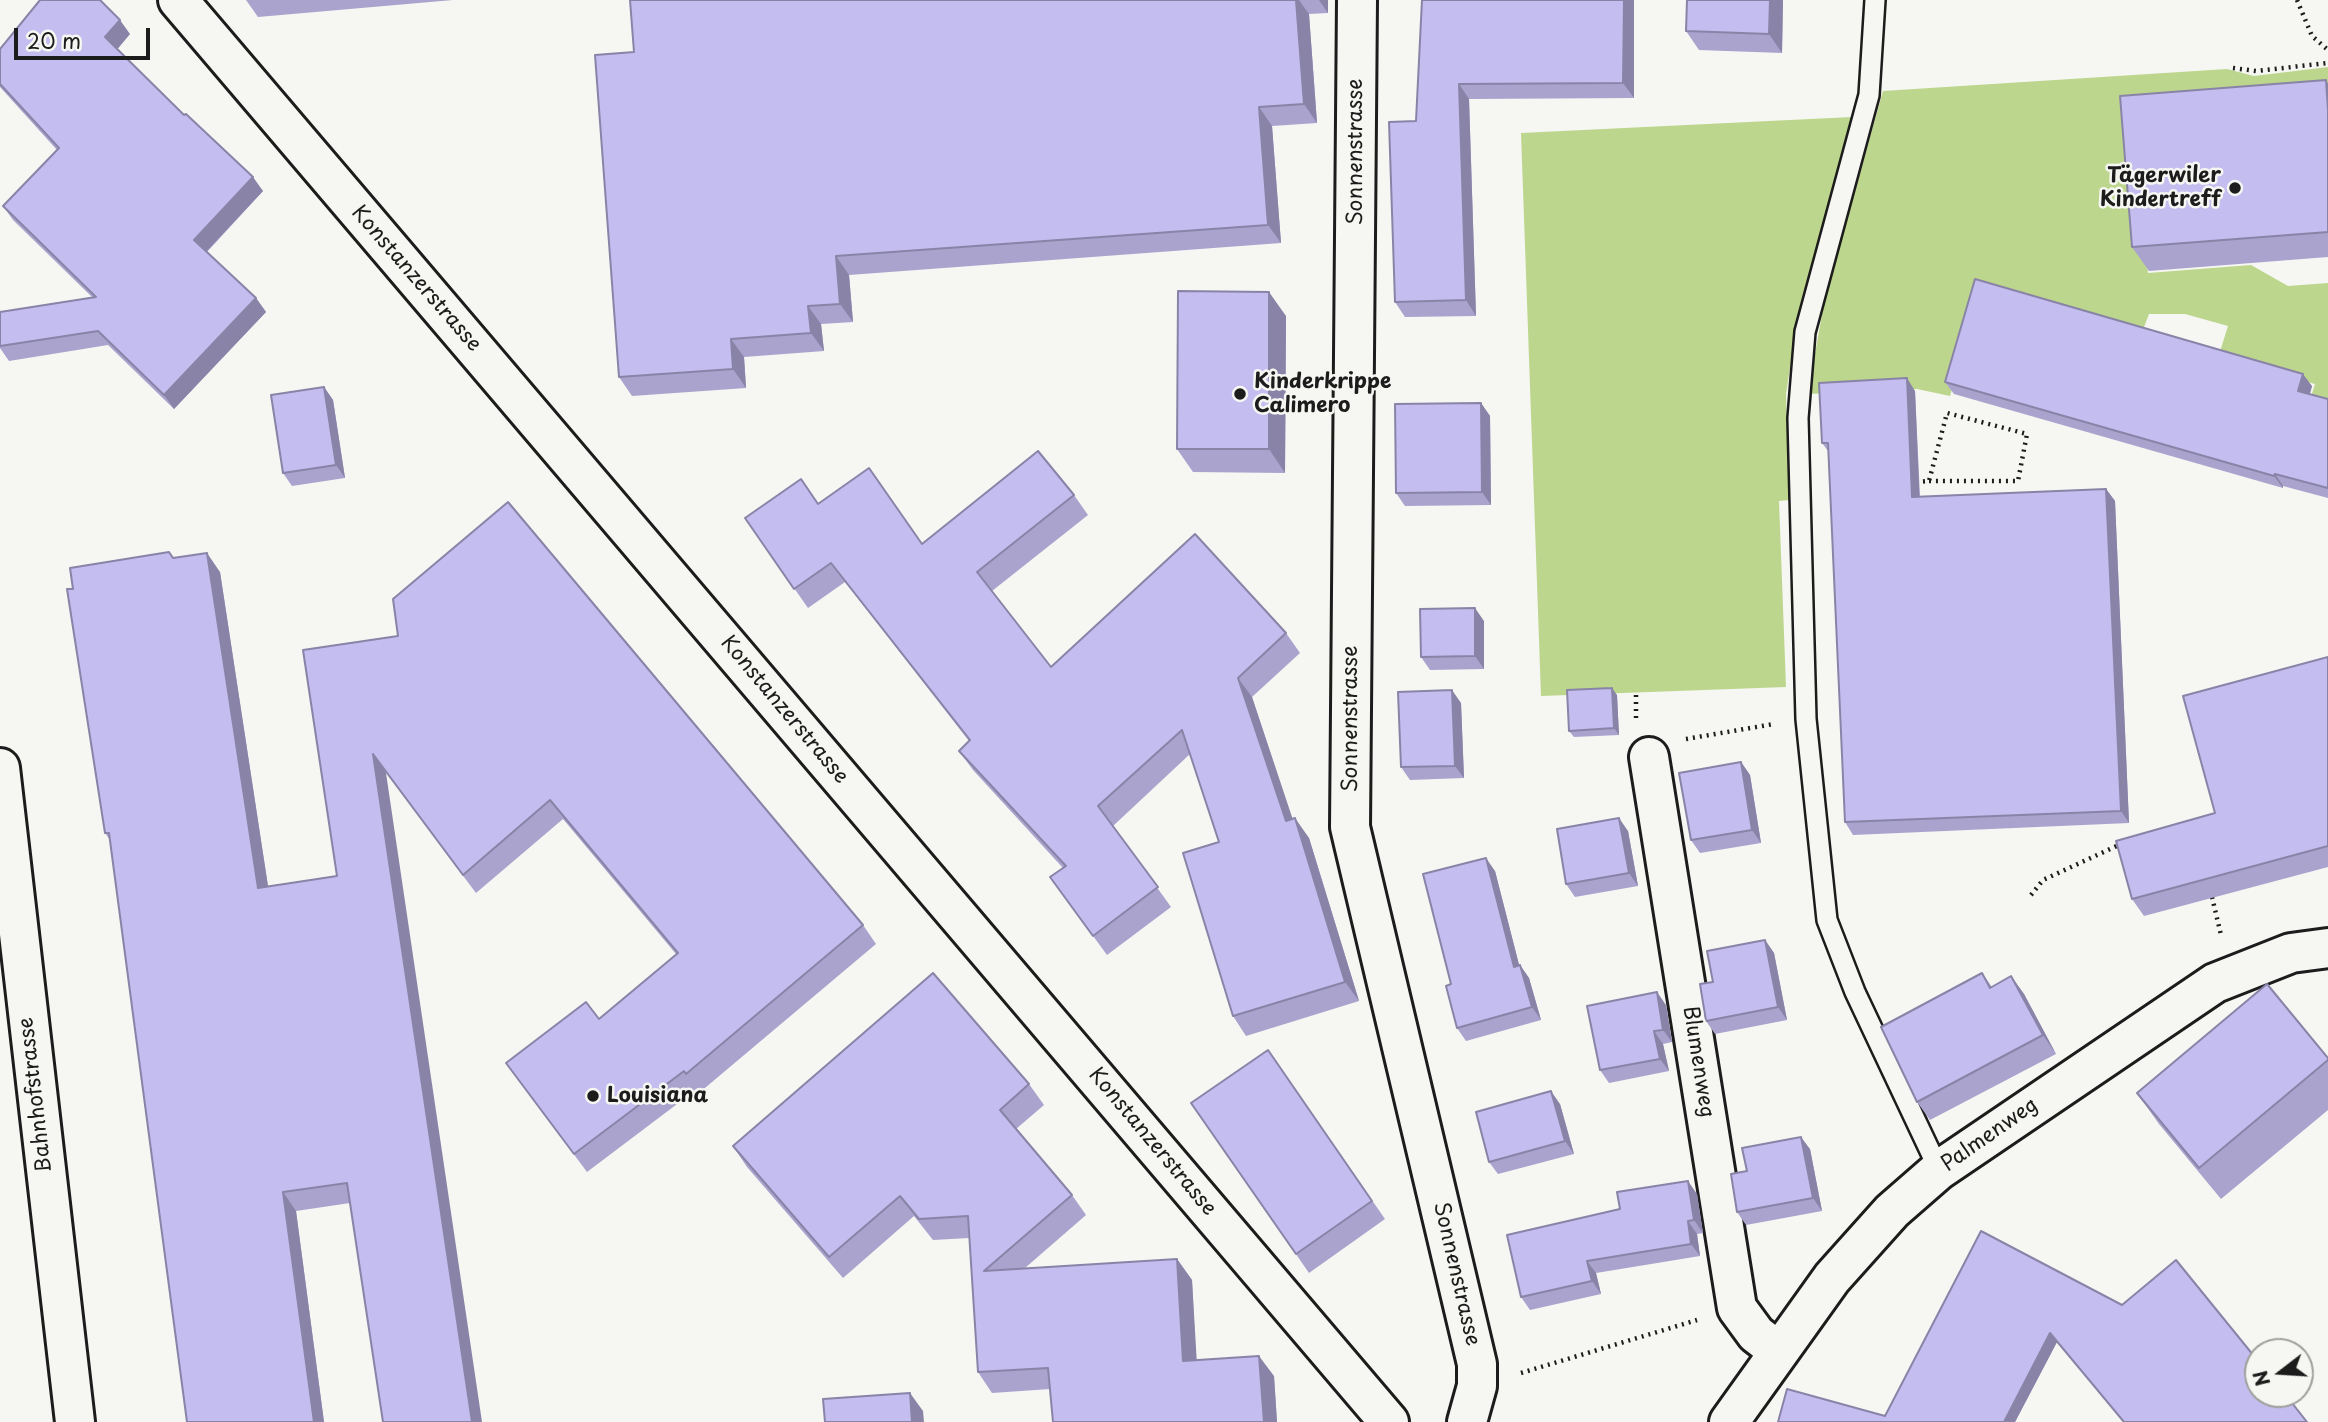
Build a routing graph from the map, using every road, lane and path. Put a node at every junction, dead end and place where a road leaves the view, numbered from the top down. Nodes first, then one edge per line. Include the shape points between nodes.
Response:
1 (178, 0) edge
2 (1357, 0) edge
3 (1875, 0) edge
4 (2297, 0) edge
5 (2328, 50) edge
6 (2328, 64) edge
7 (2234, 68) dead end
8 (1929, 481) junction
9 (1903, 483) edge
10 (1636, 692) dead end
11 (1806, 719) junction
12 (1649, 751) junction
13 (0, 768) edge
14 (2123, 844) edge
15 (2031, 895) dead end
16 (2328, 947) edge
17 (1939, 1170) junction
18 (1737, 1308) junction
19 (1778, 1351) junction
20 (1516, 1374) dead end
21 (75, 1422) edge
22 (1389, 1422) edge
23 (1467, 1422) edge
24 (1729, 1422) edge

1 - 22 street, Konstanzerstrasse
2 - 23 street, Sonnenstrasse via 1350,827 1477,1364 1477,1386
3 - 11 lane via 1869,95 1804,345 1798,418
4 - 5 path via 2312,36
6 - 7 path via 2256,71
8 - 8 path via 2018,481 2027,434 1948,413
8 - 9 path
10 - 12 path via 1636,746
11 - 12 path
11 - 17 lane via 1827,919 1855,992
12 - 18 street, Blumenweg
13 - 21 street, Bahnhofstrasse
14 - 15 path via 2043,880
16 - 17 street, Palmenweg via 2291,953 2215,983
17 - 19 street, Palmenweg via 1858,1249
18 - 19 street, Blumenweg via 1756,1334
18 - 20 path
19 - 24 street, Palmenweg

